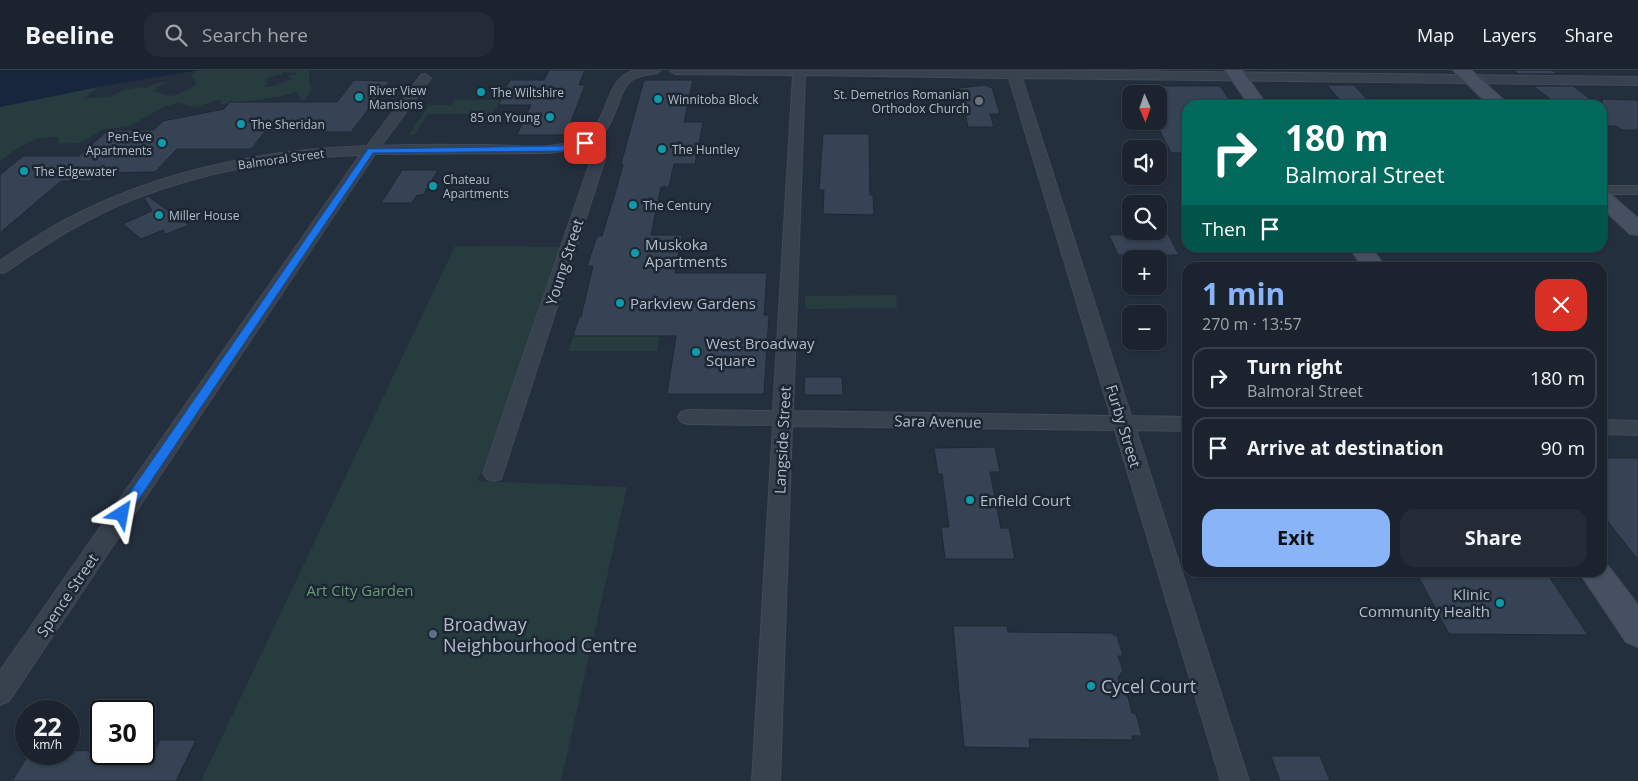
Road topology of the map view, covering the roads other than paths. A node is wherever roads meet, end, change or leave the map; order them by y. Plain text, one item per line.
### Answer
1 (654, 70) edge
2 (675, 70) edge
3 (799, 70) edge
4 (1014, 71) edge
5 (1235, 73) edge
6 (1466, 74) edge
7 (425, 78) dead end
8 (1638, 81) edge
9 (1254, 100) edge
10 (1495, 100) edge
11 (585, 143) junction
12 (370, 151) junction
13 (1607, 190) edge
14 (1638, 190) edge
15 (1607, 201) edge
16 (1638, 229) edge
17 (0, 267) edge
18 (688, 417) dead end
19 (783, 418) junction
20 (1123, 424) junction
21 (1182, 424) edge
22 (1607, 428) edge
23 (1638, 428) edge
24 (494, 473) dead end
25 (1599, 577) edge
26 (1638, 632) edge
27 (0, 693) edge
28 (766, 781) edge
29 (1235, 781) edge

1 - 11 street
2 - 3 street
3 - 4 street
3 - 19 street, Langside Street
4 - 5 street
4 - 20 street, Furby Street
5 - 6 street
5 - 9 main road
6 - 8 street
6 - 10 main road
7 - 12 street, Spence Street
11 - 12 street, Balmoral Street
11 - 24 street, Young Street
12 - 17 street, Balmoral Street
12 - 27 street, Spence Street
13 - 14 street
15 - 16 main road
18 - 19 street, Sara Avenue
19 - 20 street, Sara Avenue
19 - 28 street, Langside Street
20 - 21 street, Sara Avenue
20 - 29 street, Furby Street
22 - 23 street
25 - 26 main road

